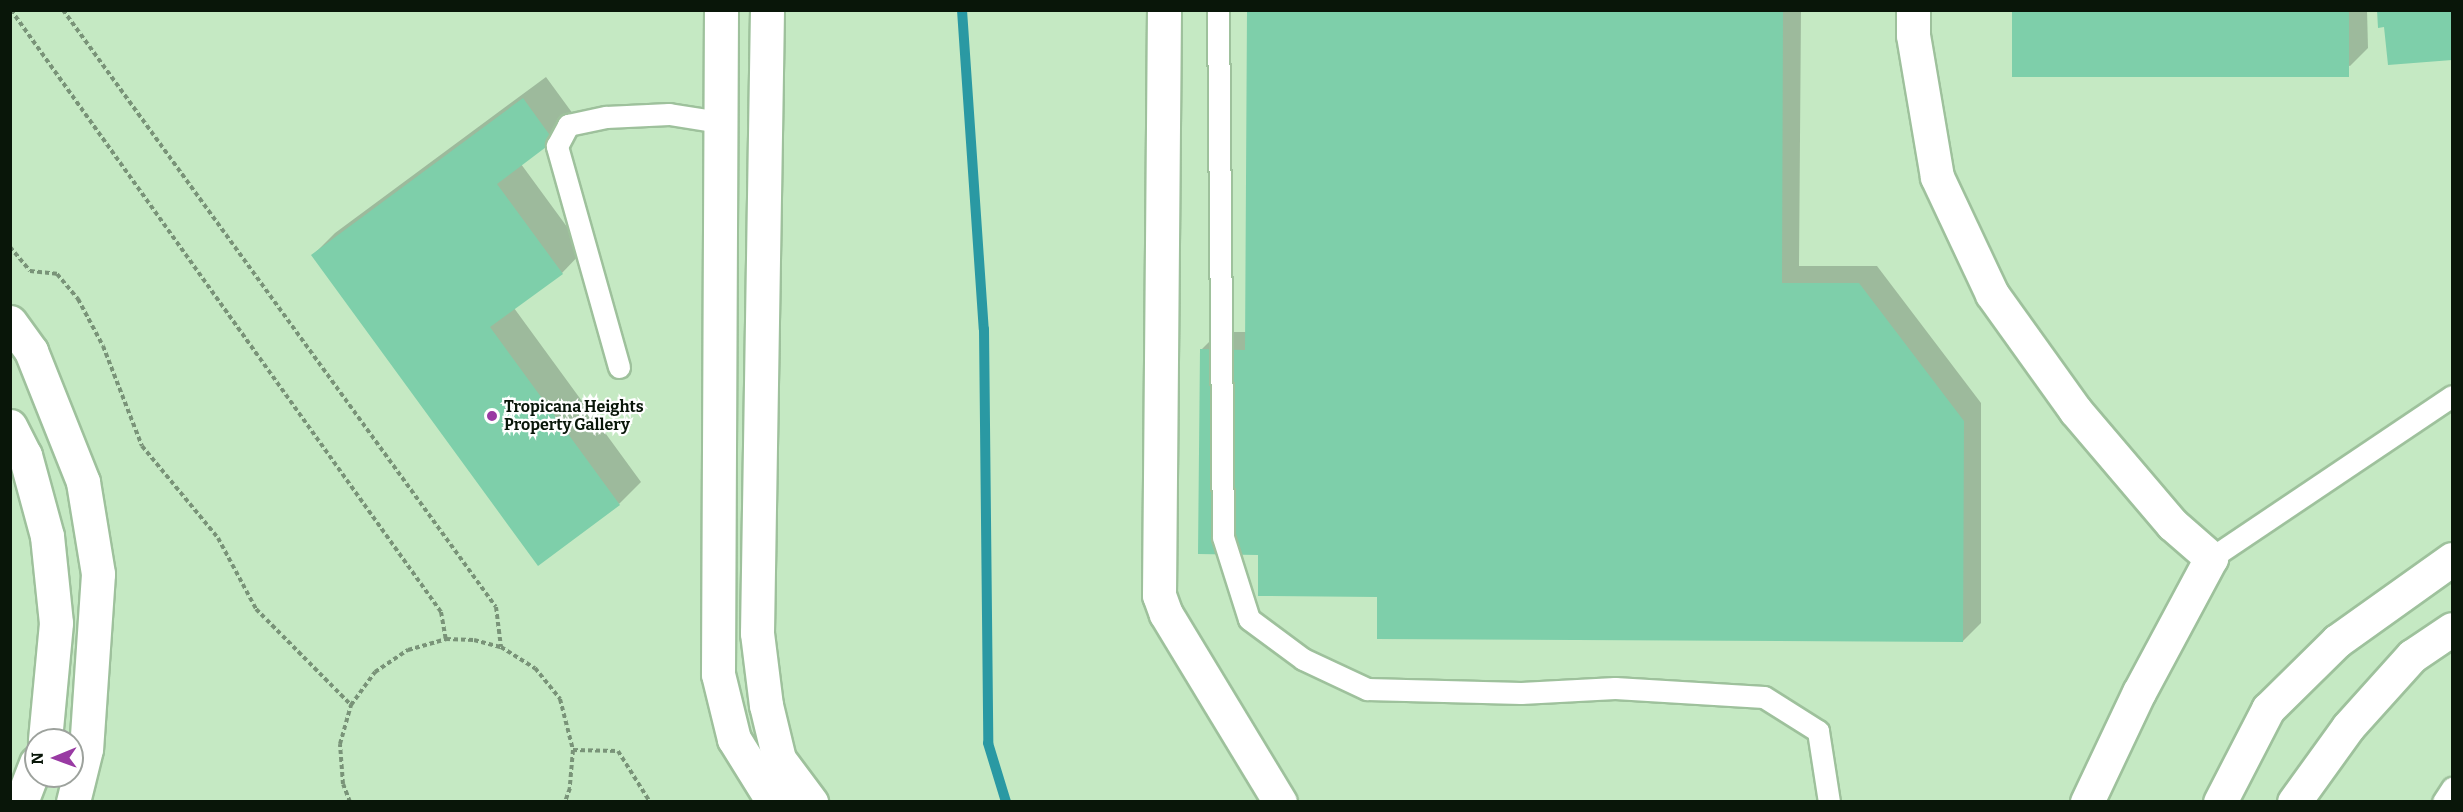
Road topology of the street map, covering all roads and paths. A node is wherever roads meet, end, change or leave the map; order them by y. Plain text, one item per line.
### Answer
1 (11, 10) edge
2 (63, 10) edge
3 (721, 10) edge
4 (767, 10) edge
5 (1164, 10) edge
6 (1218, 10) edge
7 (1913, 10) edge
8 (720, 122) junction
9 (10, 247) edge
10 (10, 322) edge
11 (619, 367) dead end
12 (2452, 396) edge
13 (10, 426) edge
14 (2211, 558) junction
15 (2452, 559) edge
16 (2452, 629) edge
17 (446, 639) junction
18 (501, 647) junction
19 (351, 705) junction
20 (46, 728) edge
21 (573, 750) junction
22 (2452, 788) edge
23 (73, 801) edge
24 (350, 801) edge
25 (565, 801) edge
26 (650, 801) edge
27 (773, 801) edge
28 (811, 801) edge
29 (1280, 801) edge
30 (1829, 801) edge
31 (2087, 801) edge
32 (2220, 801) edge
33 (2294, 801) edge
34 (2443, 801) edge

1 - 17 path
2 - 18 path
3 - 8 street
4 - 28 street
5 - 29 street
6 - 30 lane
7 - 14 street
8 - 11 lane
8 - 27 street
9 - 19 path
10 - 23 street
12 - 14 lane
13 - 20 street
14 - 31 street
15 - 32 street
16 - 33 street
17 - 18 path
17 - 19 path
18 - 21 path
19 - 24 path
21 - 25 path
21 - 26 path
22 - 34 lane

